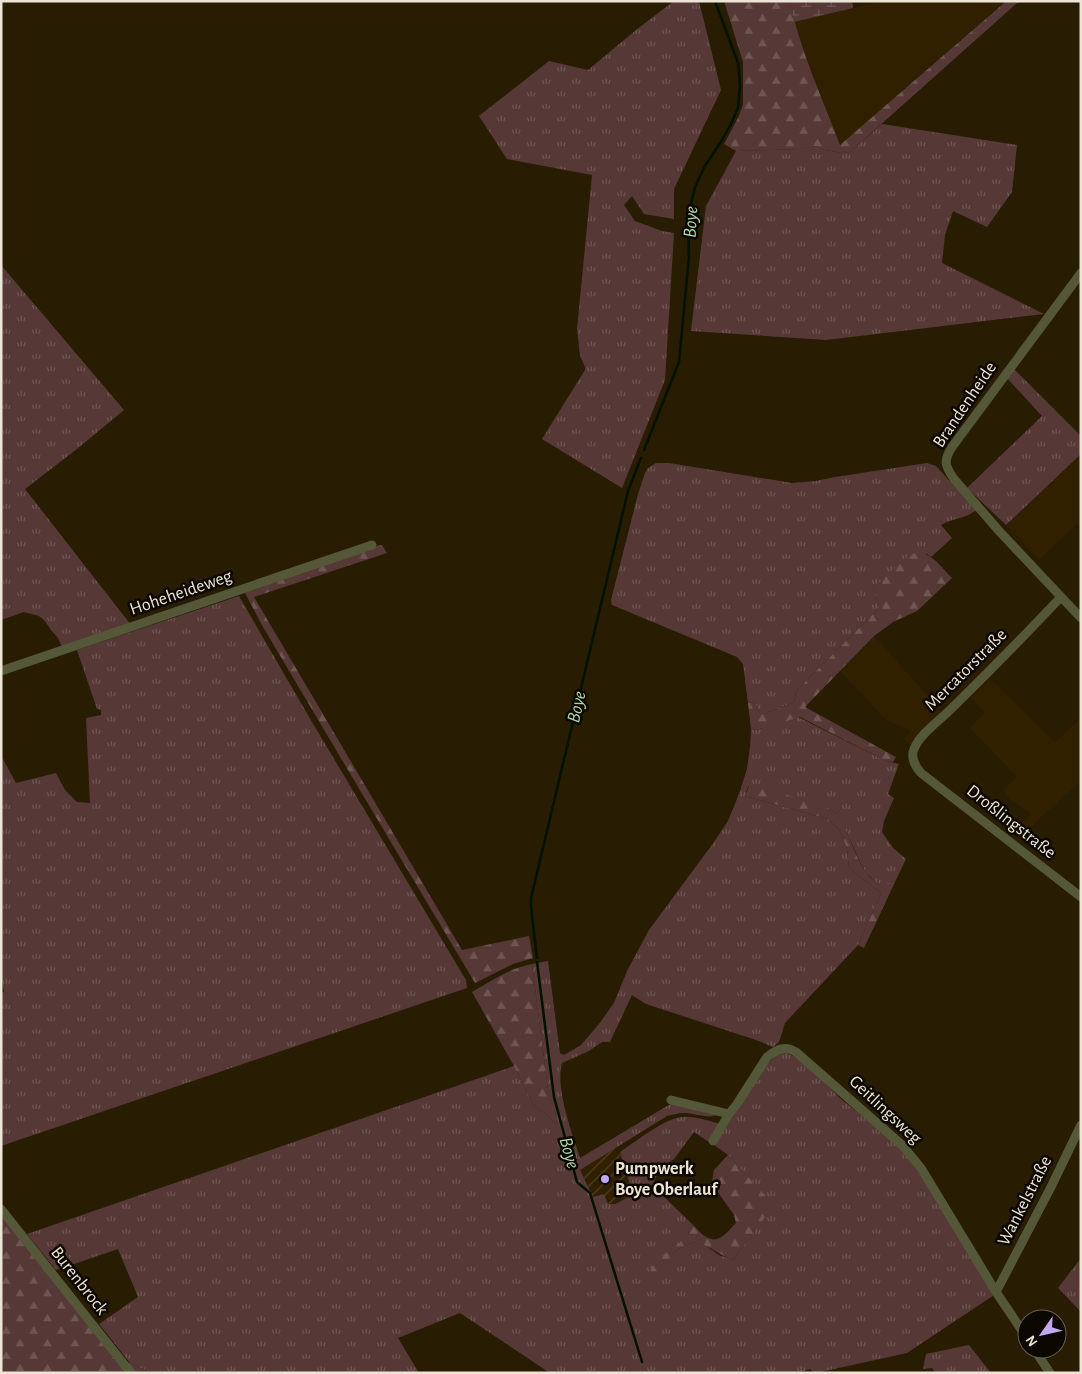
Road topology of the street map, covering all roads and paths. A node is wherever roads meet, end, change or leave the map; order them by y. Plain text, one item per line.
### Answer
1 (1081, 273) edge
2 (372, 545) dead end
3 (1062, 597) junction
4 (1081, 618) edge
5 (1, 671) edge
6 (921, 773) joint
7 (1081, 897) edge
8 (671, 1100) dead end
9 (729, 1114) junction
10 (1081, 1125) edge
11 (713, 1141) dead end
12 (1, 1209) edge
13 (996, 1292) junction
14 (1017, 1323) edge
15 (1041, 1359) edge
16 (131, 1373) edge
17 (1050, 1373) edge

1 - 3 street, Brandenheide
2 - 5 street, Hoheheideweg
3 - 4 street, Brandenheide
3 - 6 street, Mercatorstraße
6 - 7 street, Droßlingstraße
8 - 9 street
9 - 11 street, Geitlingsweg
9 - 13 street, Geitlingsweg
10 - 13 street, Wankelstraße
12 - 16 street, Burenbrock
13 - 14 street, Geitlingsweg
15 - 17 street

